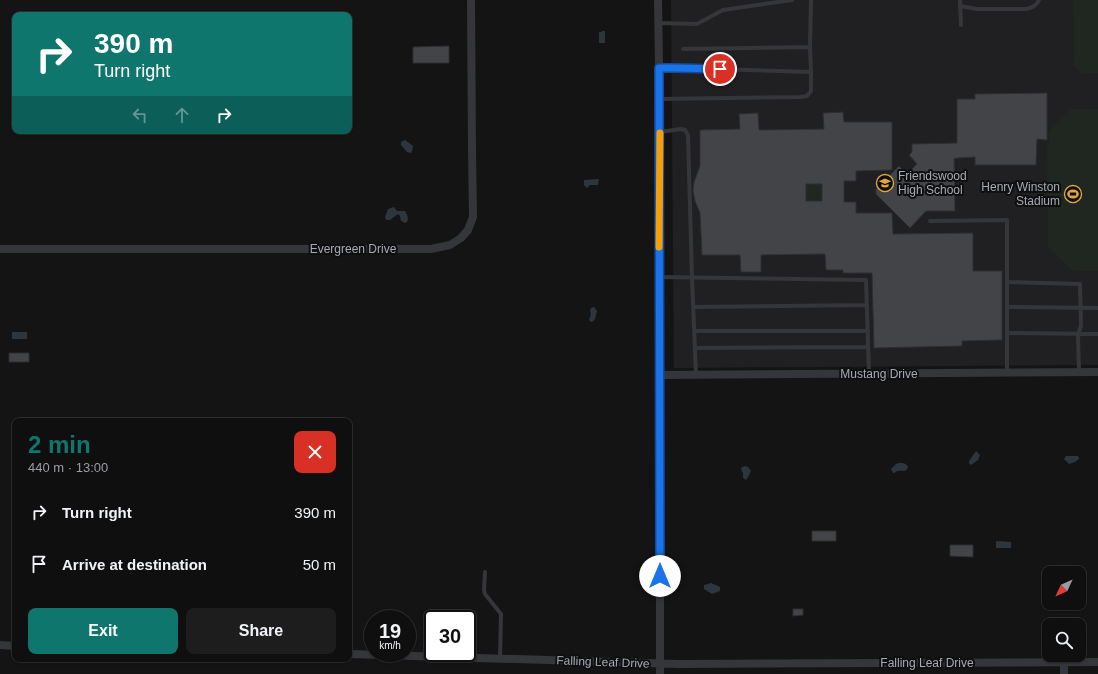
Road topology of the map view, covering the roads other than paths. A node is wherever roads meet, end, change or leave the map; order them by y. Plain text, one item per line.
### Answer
1 (471, 0) edge
2 (658, 0) edge
3 (792, 0) edge
4 (811, 0) edge
5 (960, 0) edge
6 (1039, 0) edge
7 (960, 6) junction
8 (659, 23) junction
9 (961, 25) dead end
10 (810, 47) junction
11 (683, 49) dead end
12 (659, 68) junction
13 (810, 72) junction
14 (659, 99) junction
15 (660, 132) junction
16 (930, 221) dead end
17 (0, 249) edge
18 (659, 277) junction
19 (692, 278) junction
20 (1007, 282) junction
21 (867, 305) junction
22 (693, 307) junction
23 (1007, 307) junction
24 (1080, 308) junction
25 (1098, 308) edge
26 (694, 331) junction
27 (868, 331) junction
28 (1007, 333) junction
29 (1078, 334) junction
30 (1098, 334) edge
31 (868, 347) junction
32 (695, 348) junction
33 (1079, 372) junction
34 (1098, 372) edge
35 (1007, 373) junction
36 (869, 374) junction
37 (659, 375) junction
38 (696, 375) junction
39 (485, 572) dead end
40 (0, 645) edge
41 (12, 646) edge
42 (352, 654) edge
43 (500, 659) junction
44 (1064, 662) joint
45 (1086, 662) edge
46 (1098, 662) edge
47 (660, 664) junction
48 (660, 674) edge
49 (1064, 674) edge

1 - 17 street, Evergreen Drive
2 - 8 street
3 - 8 lane
4 - 10 lane
5 - 7 lane
6 - 7 lane
7 - 9 lane
8 - 12 street
10 - 11 lane
10 - 13 lane
12 - 13 lane
12 - 14 street
13 - 14 lane
14 - 15 street
15 - 18 street
15 - 19 lane
16 - 20 lane
18 - 19 lane
18 - 37 street
19 - 21 lane
19 - 22 lane
20 - 23 lane
20 - 24 lane
21 - 22 lane
21 - 27 lane
22 - 26 lane
23 - 24 lane
23 - 28 lane
24 - 25 lane
24 - 29 lane
26 - 27 lane
26 - 32 lane
27 - 31 lane
28 - 29 lane
28 - 35 lane
29 - 30 lane
29 - 33 lane
31 - 32 lane
31 - 36 lane
32 - 38 lane
33 - 34 street, Mustang Drive
33 - 35 street, Mustang Drive
35 - 36 street, Mustang Drive
36 - 38 street, Mustang Drive
37 - 38 street, Mustang Drive
37 - 47 street
39 - 43 lane
40 - 41 street
42 - 43 street, Falling Leaf Drive
43 - 47 street, Falling Leaf Drive
44 - 47 street, Falling Leaf Drive
44 - 49 street
45 - 46 street, Falling Leaf Drive
47 - 48 street

